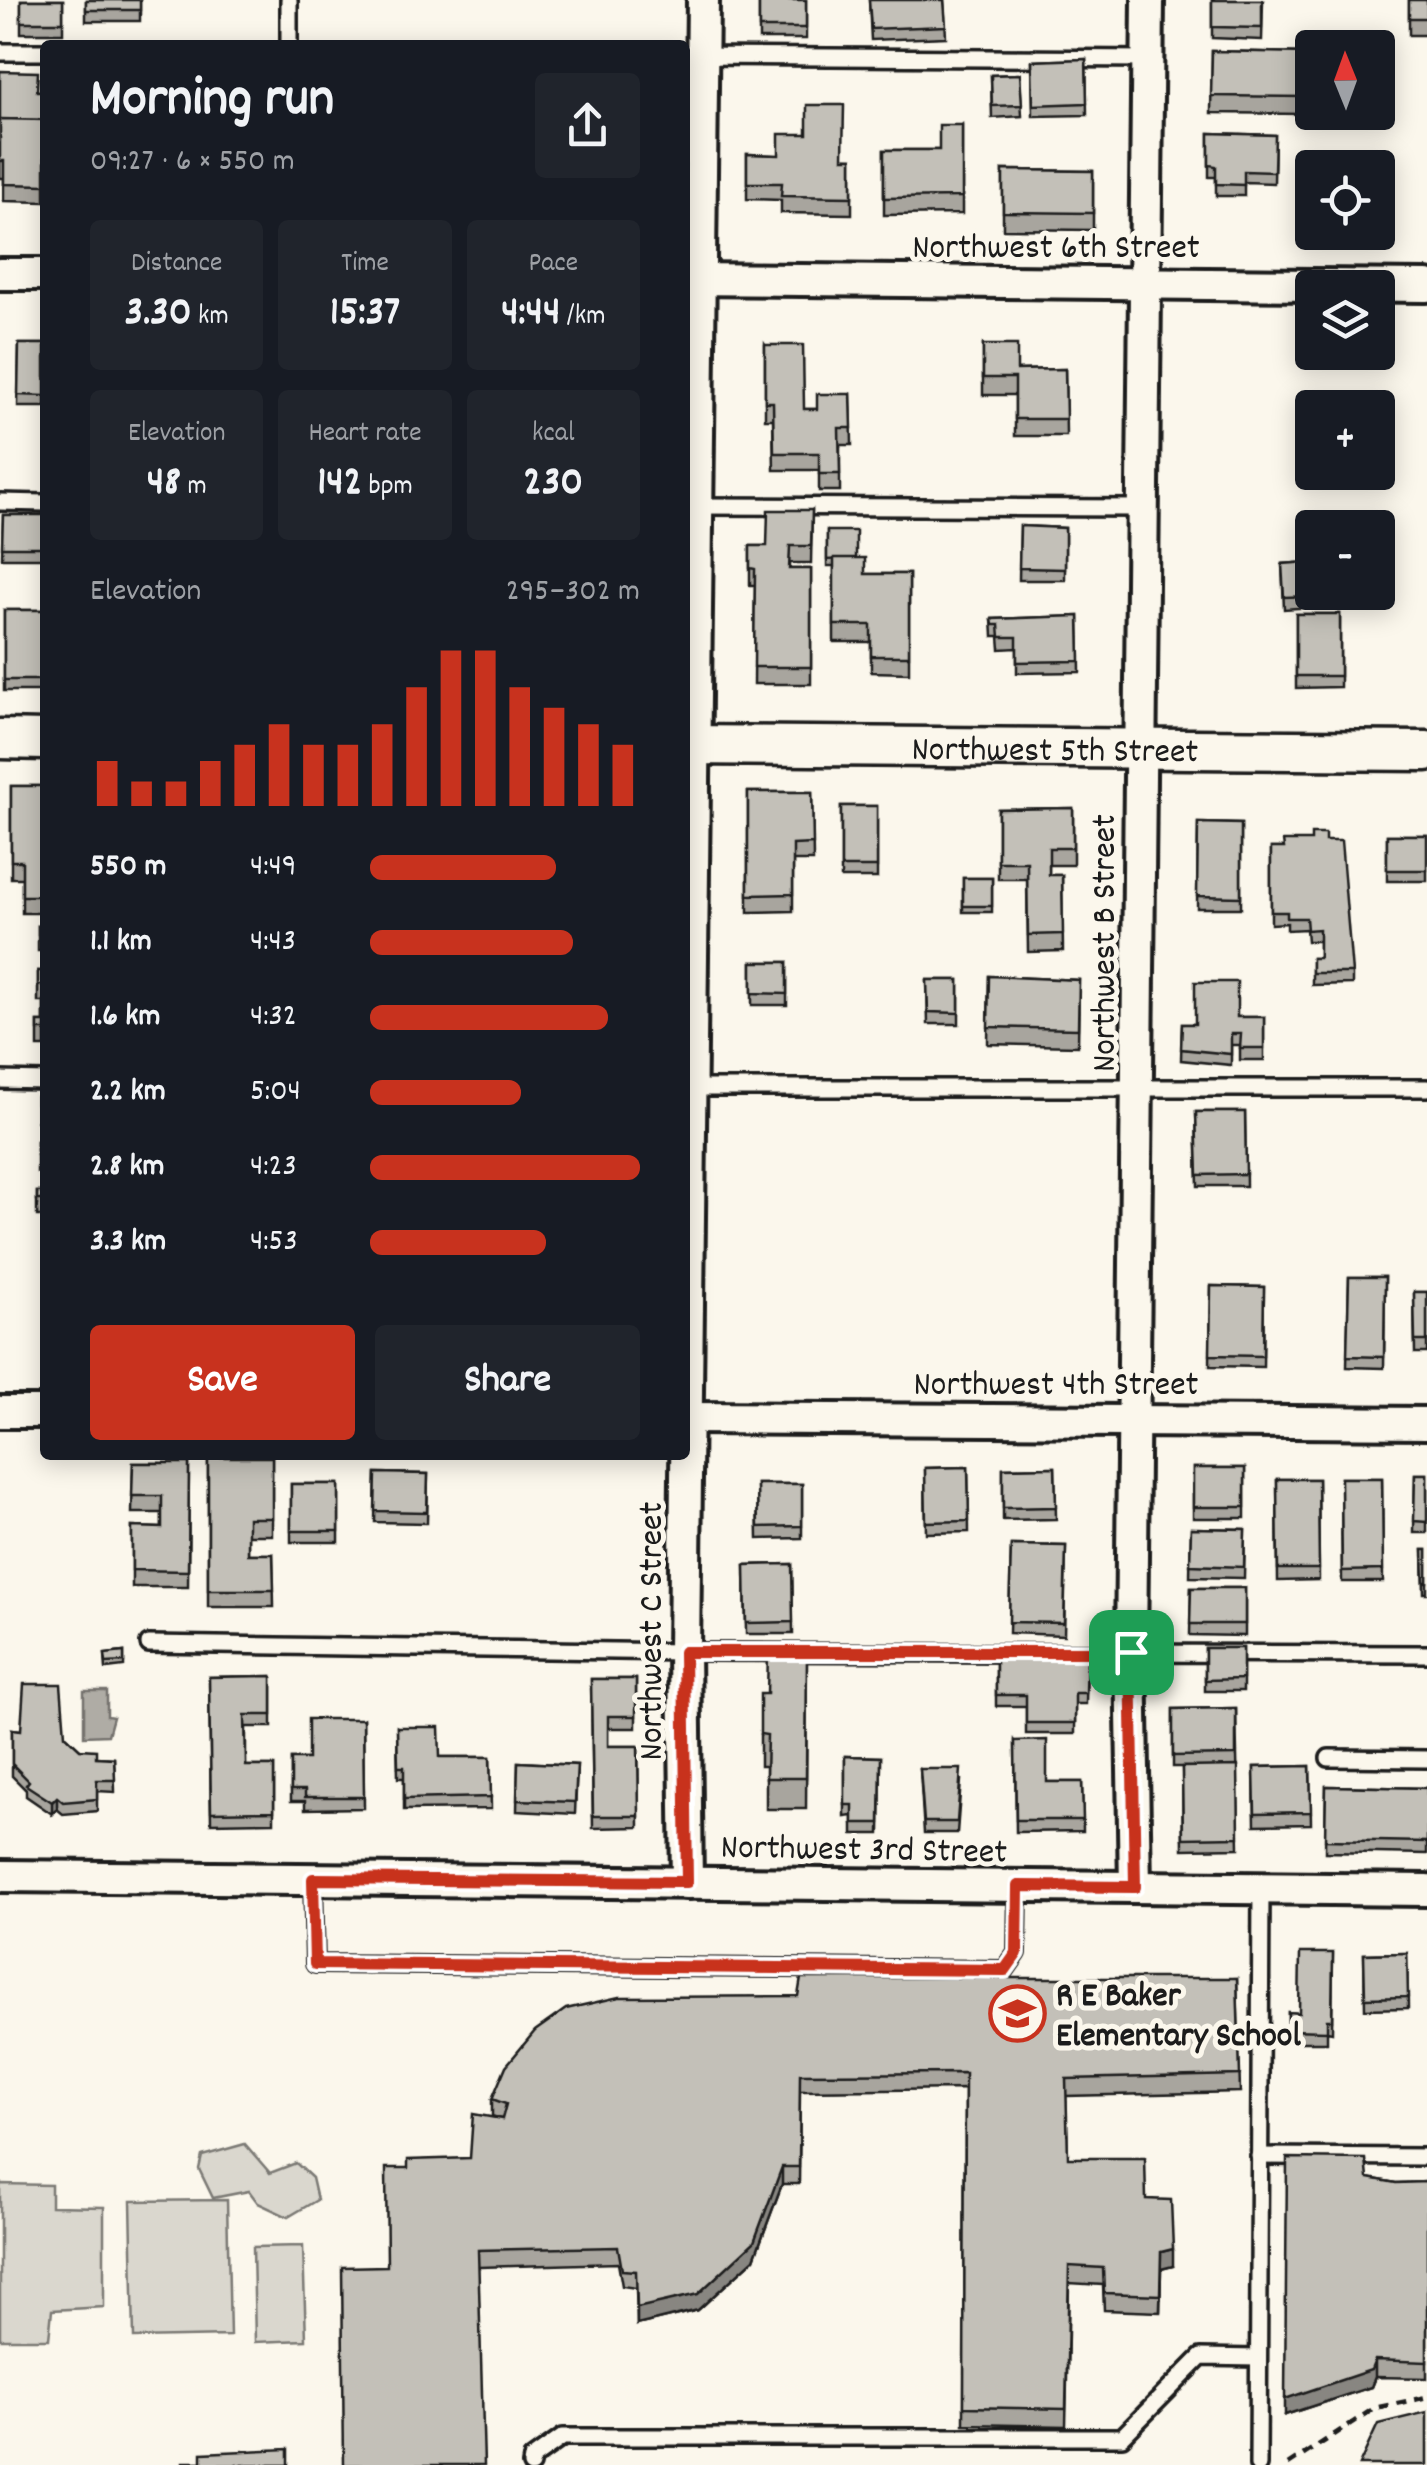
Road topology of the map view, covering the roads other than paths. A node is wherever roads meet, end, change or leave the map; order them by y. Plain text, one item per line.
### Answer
1 (289, 0) edge
2 (703, 0) edge
3 (1148, 0) edge
4 (289, 40) edge
5 (0, 52) edge
6 (40, 52) edge
7 (694, 56) edge
8 (1148, 59) junction
9 (0, 274) edge
10 (40, 274) edge
11 (694, 280) edge
12 (1145, 283) junction
13 (1427, 286) edge
14 (0, 502) edge
15 (40, 503) edge
16 (692, 506) edge
17 (1143, 508) junction
18 (690, 665) edge
19 (0, 739) edge
20 (40, 740) edge
21 (690, 745) edge
22 (1141, 749) junction
23 (1427, 751) edge
24 (0, 1080) edge
25 (40, 1081) edge
26 (690, 1088) edge
27 (1138, 1088) junction
28 (1427, 1088) edge
29 (0, 1412) edge
30 (40, 1412) edge
31 (690, 1418) edge
32 (1136, 1420) junction
33 (1427, 1423) edge
34 (686, 1460) edge
35 (149, 1644) dead end
36 (684, 1652) junction
37 (1131, 1652) junction
38 (1427, 1654) edge
39 (1329, 1758) dead end
40 (1427, 1759) edge
41 (0, 1876) edge
42 (313, 1879) junction
43 (687, 1882) junction
44 (1018, 1886) junction
45 (1135, 1887) junction
46 (1260, 1888) junction
47 (1427, 1890) edge
48 (1259, 2156) junction
49 (1427, 2157) edge
50 (1258, 2358) junction
51 (532, 2465) edge
52 (1258, 2465) edge

1 - 4 lane
2 - 7 street, Northwest C Street
3 - 8 street, Northwest B Street
5 - 6 lane
7 - 8 lane
7 - 11 street, Northwest C Street
8 - 12 street, Northwest B Street
9 - 10 street
11 - 12 street, Northwest 6th Street
11 - 16 street, Northwest C Street
12 - 13 street, Northwest 6th Street
12 - 17 street, Northwest B Street
14 - 15 lane
16 - 17 lane
16 - 18 street, Northwest C Street
17 - 22 street, Northwest B Street
19 - 20 street
21 - 22 street, Northwest 5th Street
22 - 23 street, Northwest 5th Street
22 - 27 street, Northwest B Street
24 - 25 lane
26 - 27 lane
27 - 28 lane
27 - 32 street, Northwest B Street
29 - 30 street
31 - 32 street, Northwest 4th Street
32 - 33 street, Northwest 4th Street
32 - 37 street, Northwest B Street
34 - 36 street, Northwest C Street
35 - 36 lane
36 - 37 lane
36 - 43 street, Northwest C Street
37 - 38 lane
37 - 45 street, Northwest B Street
39 - 40 lane
41 - 42 street, Northwest 3rd Street
42 - 43 street, Northwest 3rd Street
42 - 44 lane
43 - 44 street, Northwest 3rd Street
44 - 45 street, Northwest 3rd Street
45 - 46 street, Northwest 3rd Street
46 - 47 street, Northwest 3rd Street
46 - 48 lane
48 - 49 lane
48 - 50 lane
50 - 51 lane
50 - 52 lane

